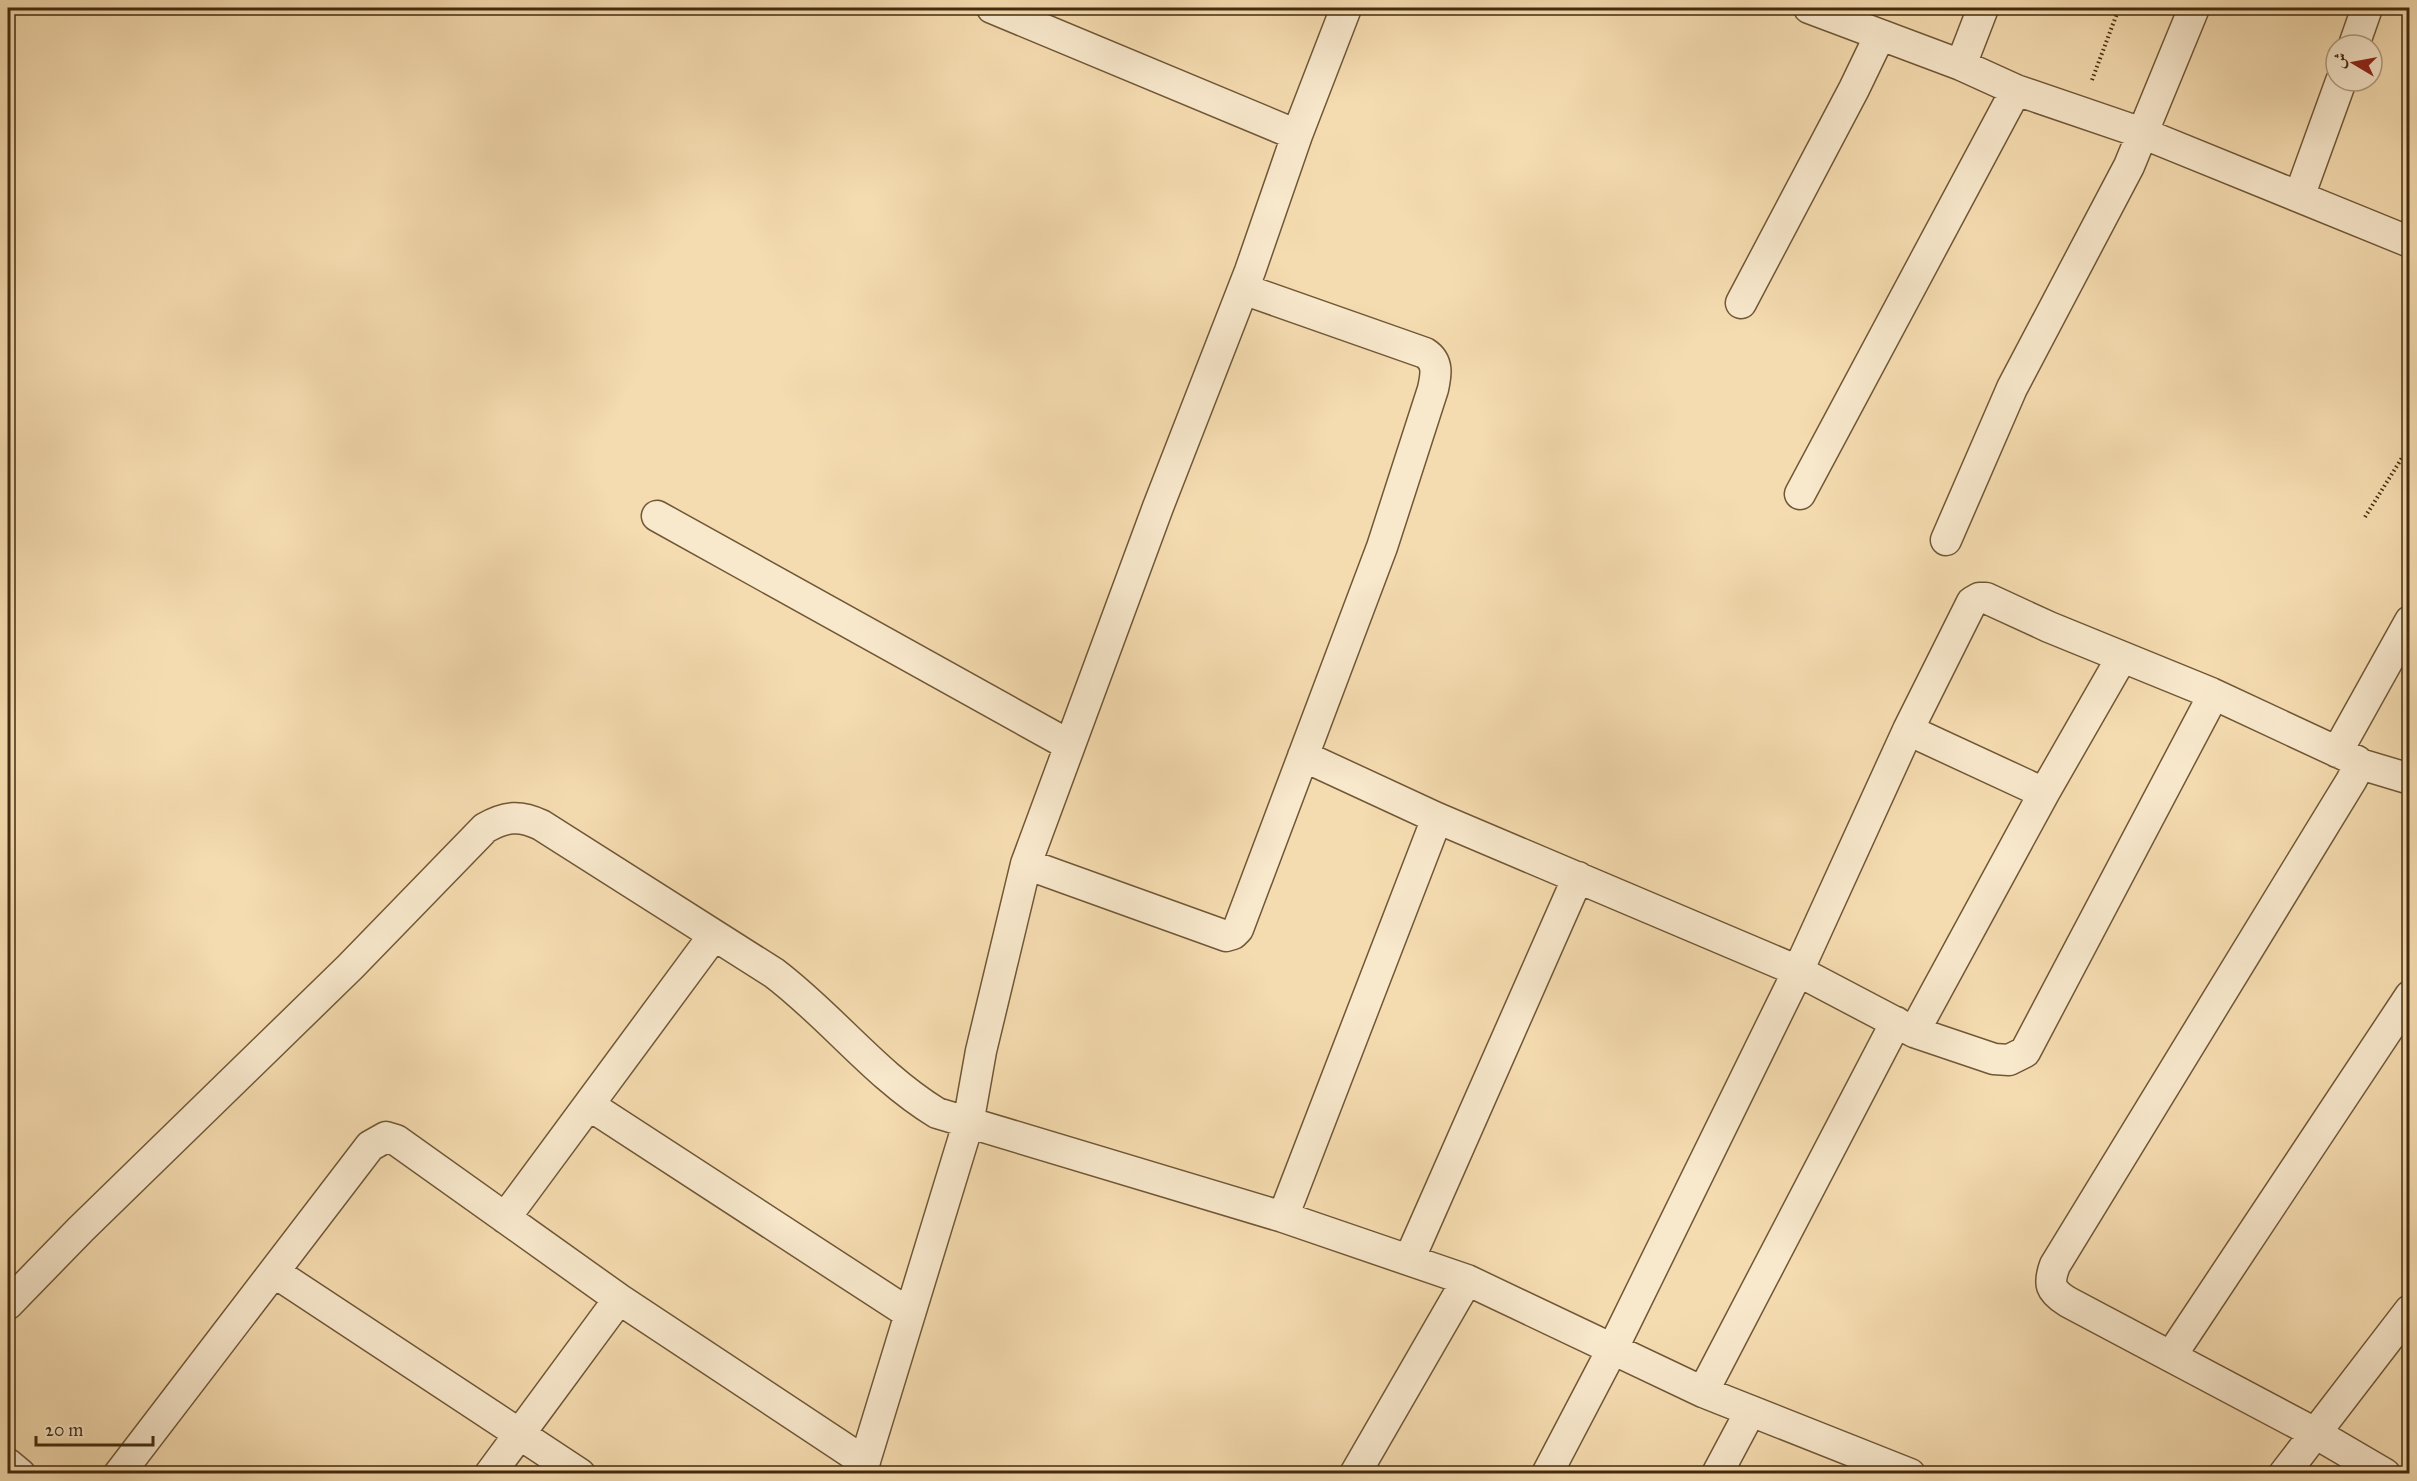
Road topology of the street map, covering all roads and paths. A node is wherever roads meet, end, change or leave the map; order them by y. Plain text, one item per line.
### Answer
1 (992, 8) edge
2 (1346, 8) edge
3 (1983, 8) edge
4 (2120, 8) edge
5 (2194, 8) edge
6 (2367, 8) edge
7 (1826, 10) edge
8 (2358, 33) edge
9 (1880, 35) junction
10 (1961, 65) junction
11 (2016, 90) junction
12 (2337, 93) edge
13 (2080, 112) junction
14 (2142, 133) junction
15 (1297, 135) junction
16 (2299, 197) junction
17 (2409, 241) edge
18 (1243, 289) junction
19 (1741, 303) dead end
20 (2409, 445) edge
21 (1800, 494) dead end
22 (657, 516) dead end
23 (2366, 517) dead end
24 (1946, 540) dead end
25 (2409, 621) edge
26 (2122, 657) junction
27 (2211, 693) junction
28 (1908, 730) junction
29 (1069, 745) junction
30 (1303, 756) junction
31 (2349, 758) junction
32 (2408, 776) edge
33 (2044, 793) junction
34 (1437, 818) junction
35 (1026, 864) junction
36 (1578, 877) junction
37 (714, 935) junction
38 (1798, 971) junction
39 (2409, 996) edge
40 (1905, 1027) junction
41 (589, 1105) junction
42 (968, 1124) junction
43 (1283, 1217) junction
44 (505, 1218) junction
45 (1410, 1260) junction
46 (274, 1272) junction
47 (1467, 1280) junction
48 (619, 1299) junction
49 (8, 1304) edge
50 (2409, 1310) edge
51 (910, 1314) junction
52 (1612, 1348) junction
53 (2171, 1356) junction
54 (1703, 1392) junction
55 (1750, 1412) junction
56 (2315, 1433) junction
57 (519, 1435) junction
58 (8, 1464) edge
59 (863, 1468) edge
60 (20, 1473) edge
61 (119, 1473) edge
62 (490, 1473) edge
63 (580, 1473) edge
64 (1355, 1473) edge
65 (1547, 1473) edge
66 (1717, 1473) edge
67 (1908, 1473) edge
68 (2284, 1473) edge
69 (2385, 1473) edge

1 - 15 street
2 - 15 street
3 - 10 street
4 - 13 path
5 - 14 street
6 - 8 street
7 - 9 street
9 - 10 street
9 - 19 street
10 - 11 street
11 - 13 street
11 - 21 street
12 - 16 street
13 - 14 street
14 - 16 street
14 - 24 street
15 - 18 street
16 - 17 street
18 - 29 street
18 - 30 street
20 - 23 path
22 - 29 street
25 - 31 street
26 - 27 street
26 - 28 street
26 - 33 street
27 - 31 street
27 - 40 street
28 - 33 street
28 - 38 street
29 - 35 street
30 - 34 street
30 - 35 street
31 - 32 street
31 - 53 street
33 - 40 street
34 - 36 street
34 - 43 street
35 - 42 street
36 - 38 street
36 - 45 street
37 - 41 street
37 - 42 street
37 - 49 street
38 - 40 street
38 - 52 street
39 - 53 street
40 - 54 street
41 - 44 street
41 - 51 street
42 - 43 street
42 - 51 street
43 - 45 street
44 - 46 street
44 - 48 street
45 - 47 street
46 - 57 street
46 - 61 street
47 - 52 street
47 - 64 street
48 - 57 street
48 - 59 street
50 - 56 street
51 - 59 street
52 - 54 street
52 - 65 street
53 - 56 street
54 - 55 street
55 - 66 street
55 - 67 street
56 - 68 street
56 - 69 street
57 - 62 street
57 - 63 street
58 - 60 street

